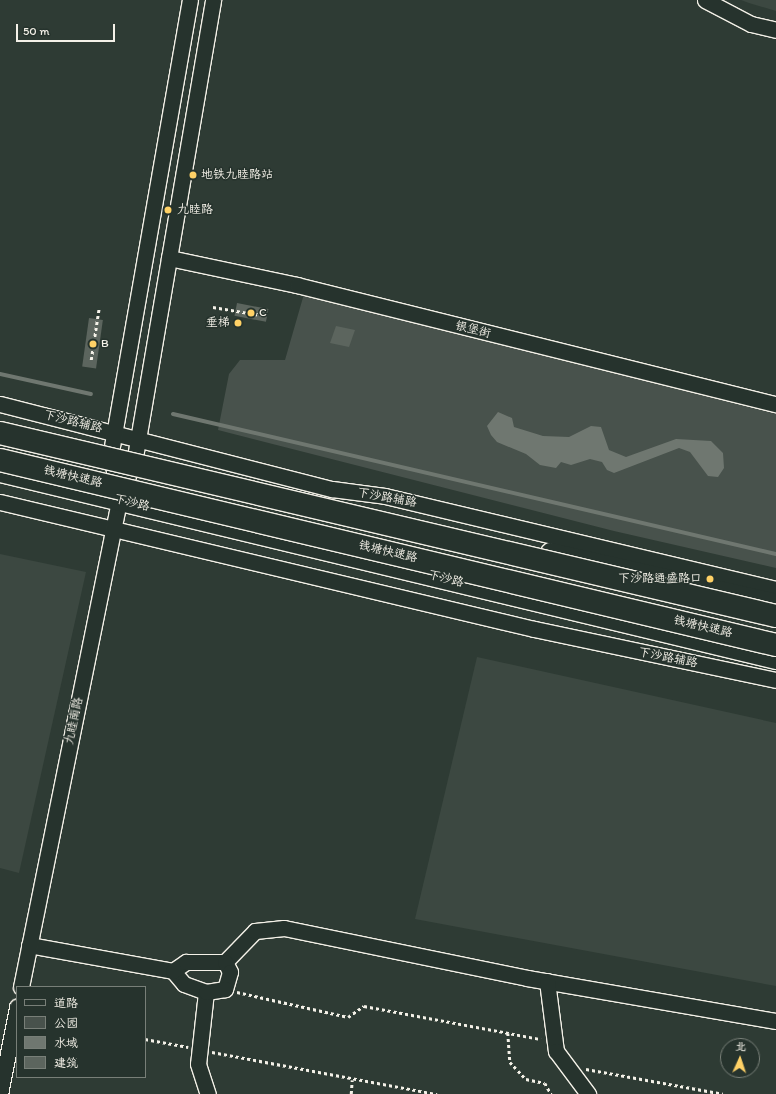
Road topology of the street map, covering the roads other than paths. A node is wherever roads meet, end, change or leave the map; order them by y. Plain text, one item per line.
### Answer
1 (190, 0) edge
2 (213, 0) edge
3 (705, 0) edge
4 (776, 30) edge
5 (169, 258) junction
6 (0, 404) edge
7 (776, 404) edge
8 (0, 427) edge
9 (115, 432) junction
10 (0, 433) edge
11 (138, 438) junction
12 (58, 445) junction
13 (111, 452) junction
14 (136, 457) junction
15 (0, 460) edge
16 (0, 472) edge
17 (119, 500) junction
18 (0, 502) edge
19 (178, 502) junction
20 (113, 530) junction
21 (776, 589) edge
22 (776, 603) edge
23 (776, 616) edge
24 (776, 645) edge
25 (776, 660) edge
26 (776, 680) edge
27 (29, 945) junction
28 (225, 962) junction
29 (173, 971) junction
30 (547, 981) junction
31 (21, 986) edge
32 (206, 992) junction
33 (16, 1012) edge
34 (776, 1021) edge
35 (0, 1094) edge
36 (208, 1094) edge
37 (588, 1094) edge

1 - 9 street
2 - 5 street
3 - 4 street
5 - 7 street, 银堡街
5 - 11 street
6 - 9 street, 下沙路辅路
8 - 12 highway, bridge
8 - 13 main road
9 - 11 street, 下沙路辅路
9 - 13 street
10 - 12 highway, bridge
11 - 14 street
11 - 21 street, 下沙路辅路
12 - 23 highway, bridge
13 - 14 main road
13 - 17 street
14 - 17 street, 九睦南路
14 - 22 main road
15 - 19 highway, 钱塘快速路, bridge
16 - 17 main road, 下沙路
16 - 19 highway, bridge
17 - 20 street, 九睦南路
17 - 25 main road, 下沙路
18 - 20 street, 下沙路辅路
19 - 24 highway, 钱塘快速路, bridge
20 - 26 street, 下沙路辅路
20 - 27 street, 九睦南路
27 - 29 street
27 - 31 street, 九睦南路
28 - 29 street
28 - 30 street
28 - 32 street
29 - 32 street
30 - 34 street
30 - 37 street
32 - 36 street
33 - 35 street

